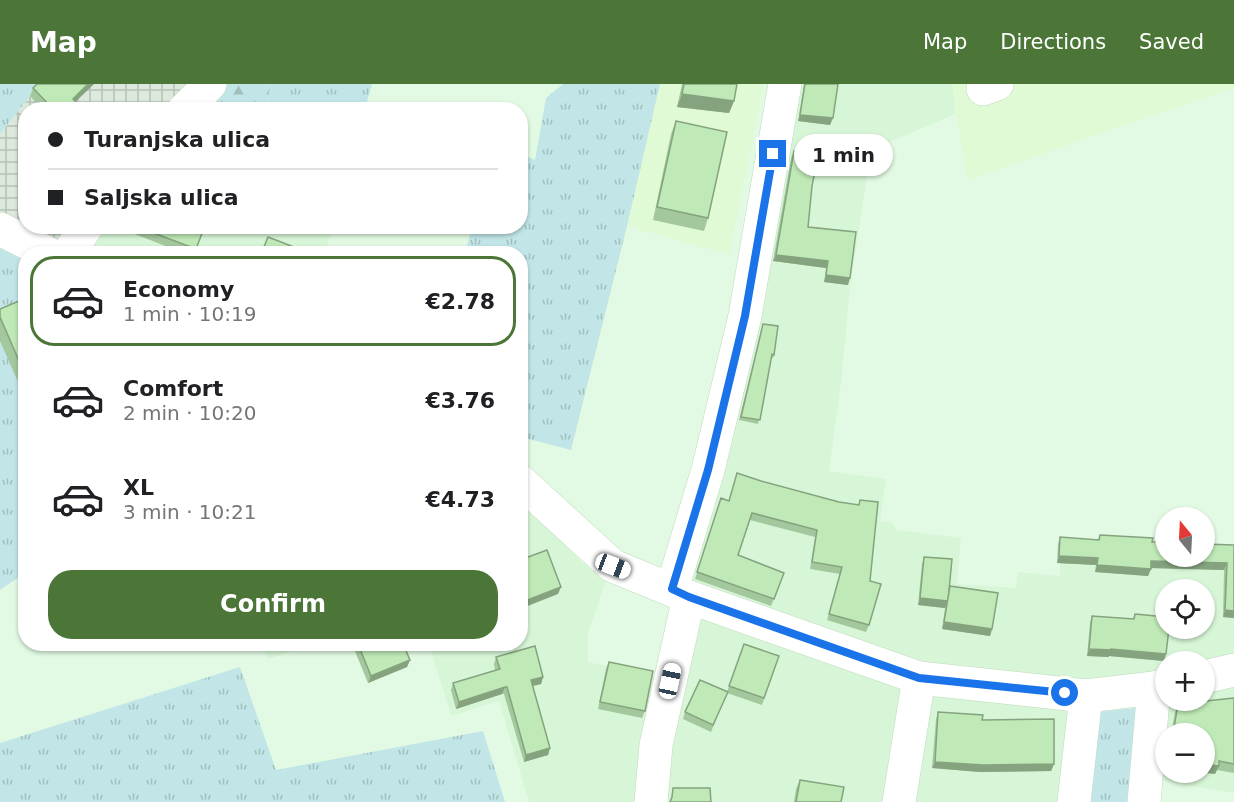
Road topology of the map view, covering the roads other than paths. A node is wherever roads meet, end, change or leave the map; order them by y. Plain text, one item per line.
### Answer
1 (210, 84) edge
2 (785, 84) edge
3 (192, 102) edge
4 (0, 228) edge
5 (34, 246) edge
6 (528, 488) edge
7 (681, 593) junction
8 (1234, 670) edge
9 (1215, 674) edge
10 (919, 678) junction
11 (1155, 688) edge
12 (1086, 696) junction
13 (1157, 711) edge
14 (651, 802) edge
15 (899, 802) edge
16 (1074, 802) edge
17 (1144, 802) edge

1 - 3 street
2 - 7 street
4 - 5 street
6 - 7 street
7 - 10 street
7 - 14 street
8 - 9 street
10 - 12 street
10 - 15 street
11 - 12 street
12 - 16 street
13 - 17 street

